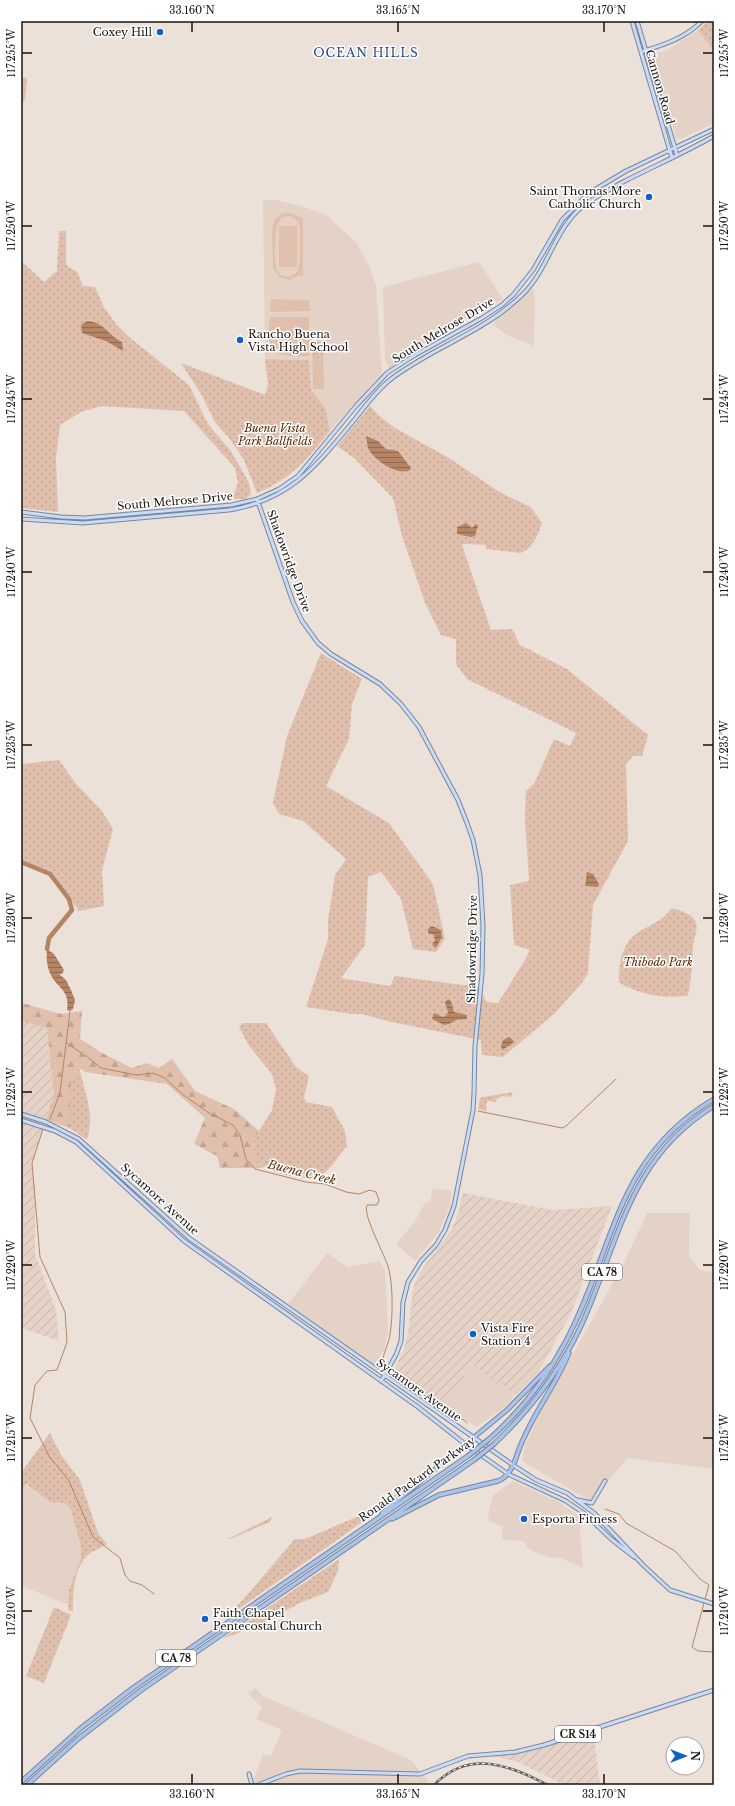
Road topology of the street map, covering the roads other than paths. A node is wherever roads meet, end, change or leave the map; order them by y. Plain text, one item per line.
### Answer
1 (632, 21) edge
2 (637, 21) edge
3 (702, 21) edge
4 (646, 51) junction
5 (640, 53) junction
6 (660, 100) junction
7 (655, 102) junction
8 (714, 129) edge
9 (714, 136) edge
10 (675, 147) junction
11 (670, 150) junction
12 (677, 155) junction
13 (672, 158) junction
14 (257, 499) junction
15 (258, 504) junction
16 (21, 512) edge
17 (26, 513) junction
18 (21, 515) edge
19 (21, 519) edge
20 (714, 1099) edge
21 (714, 1106) edge
22 (21, 1114) edge
23 (21, 1120) edge
24 (578, 1332) junction
25 (554, 1362) junction
26 (384, 1376) junction
27 (381, 1381) junction
28 (472, 1438) junction
29 (465, 1444) junction
30 (513, 1466) junction
31 (508, 1474) junction
32 (605, 1481) dead end
33 (578, 1500) junction
34 (389, 1520) junction
35 (372, 1521) junction
36 (637, 1559) junction
37 (714, 1604) edge
38 (714, 1690) edge
39 (249, 1774) dead end
40 (21, 1782) edge
41 (27, 1785) edge
42 (252, 1785) edge
43 (258, 1785) edge

1 - 5 main road, Cannon Road
2 - 4 main road, Cannon Road
3 - 4 main road
4 - 5 main road
4 - 6 main road, Cannon Road
5 - 7 main road, Cannon Road
6 - 7 main road
6 - 10 main road, Cannon Road
7 - 11 main road, Cannon Road
8 - 10 main road, South Melrose Drive
9 - 12 main road, South Melrose Drive
10 - 11 main road, South Melrose Drive
10 - 12 main road, Cannon Road
11 - 13 main road, Cannon Road
11 - 14 main road, South Melrose Drive
12 - 13 main road, South Melrose Drive
13 - 15 main road, South Melrose Drive
14 - 15 main road, Shadowridge Drive
14 - 17 main road, South Melrose Drive
15 - 19 main road, South Melrose Drive
15 - 26 main road, Shadowridge Drive
16 - 17 main road, South Melrose Drive
17 - 18 main road
20 - 25 highway, Ronald Packard Parkway / CA 78
21 - 24 highway, Ronald Packard Parkway / CA 78
22 - 26 main road, Sycamore Avenue
23 - 27 main road, Sycamore Avenue
24 - 30 highway
24 - 34 highway, Ronald Packard Parkway / CA 78, bridge
25 - 28 highway
25 - 35 highway, Ronald Packard Parkway / CA 78, bridge
26 - 27 main road, Shadowridge Drive
26 - 28 main road, Sycamore Avenue
27 - 29 main road, Sycamore Avenue
28 - 29 highway
28 - 30 main road, Sycamore Avenue
29 - 31 main road, Sycamore Avenue
29 - 35 highway
30 - 31 highway
30 - 33 main road, Sycamore Avenue
31 - 34 highway
31 - 36 main road, Sycamore Avenue
32 - 33 main road
33 - 36 main road, Sycamore Avenue
34 - 41 highway, Ronald Packard Parkway / CA 78
35 - 40 highway, Ronald Packard Parkway / CA 78
36 - 37 main road
38 - 43 main road, CR S14
39 - 42 main road

